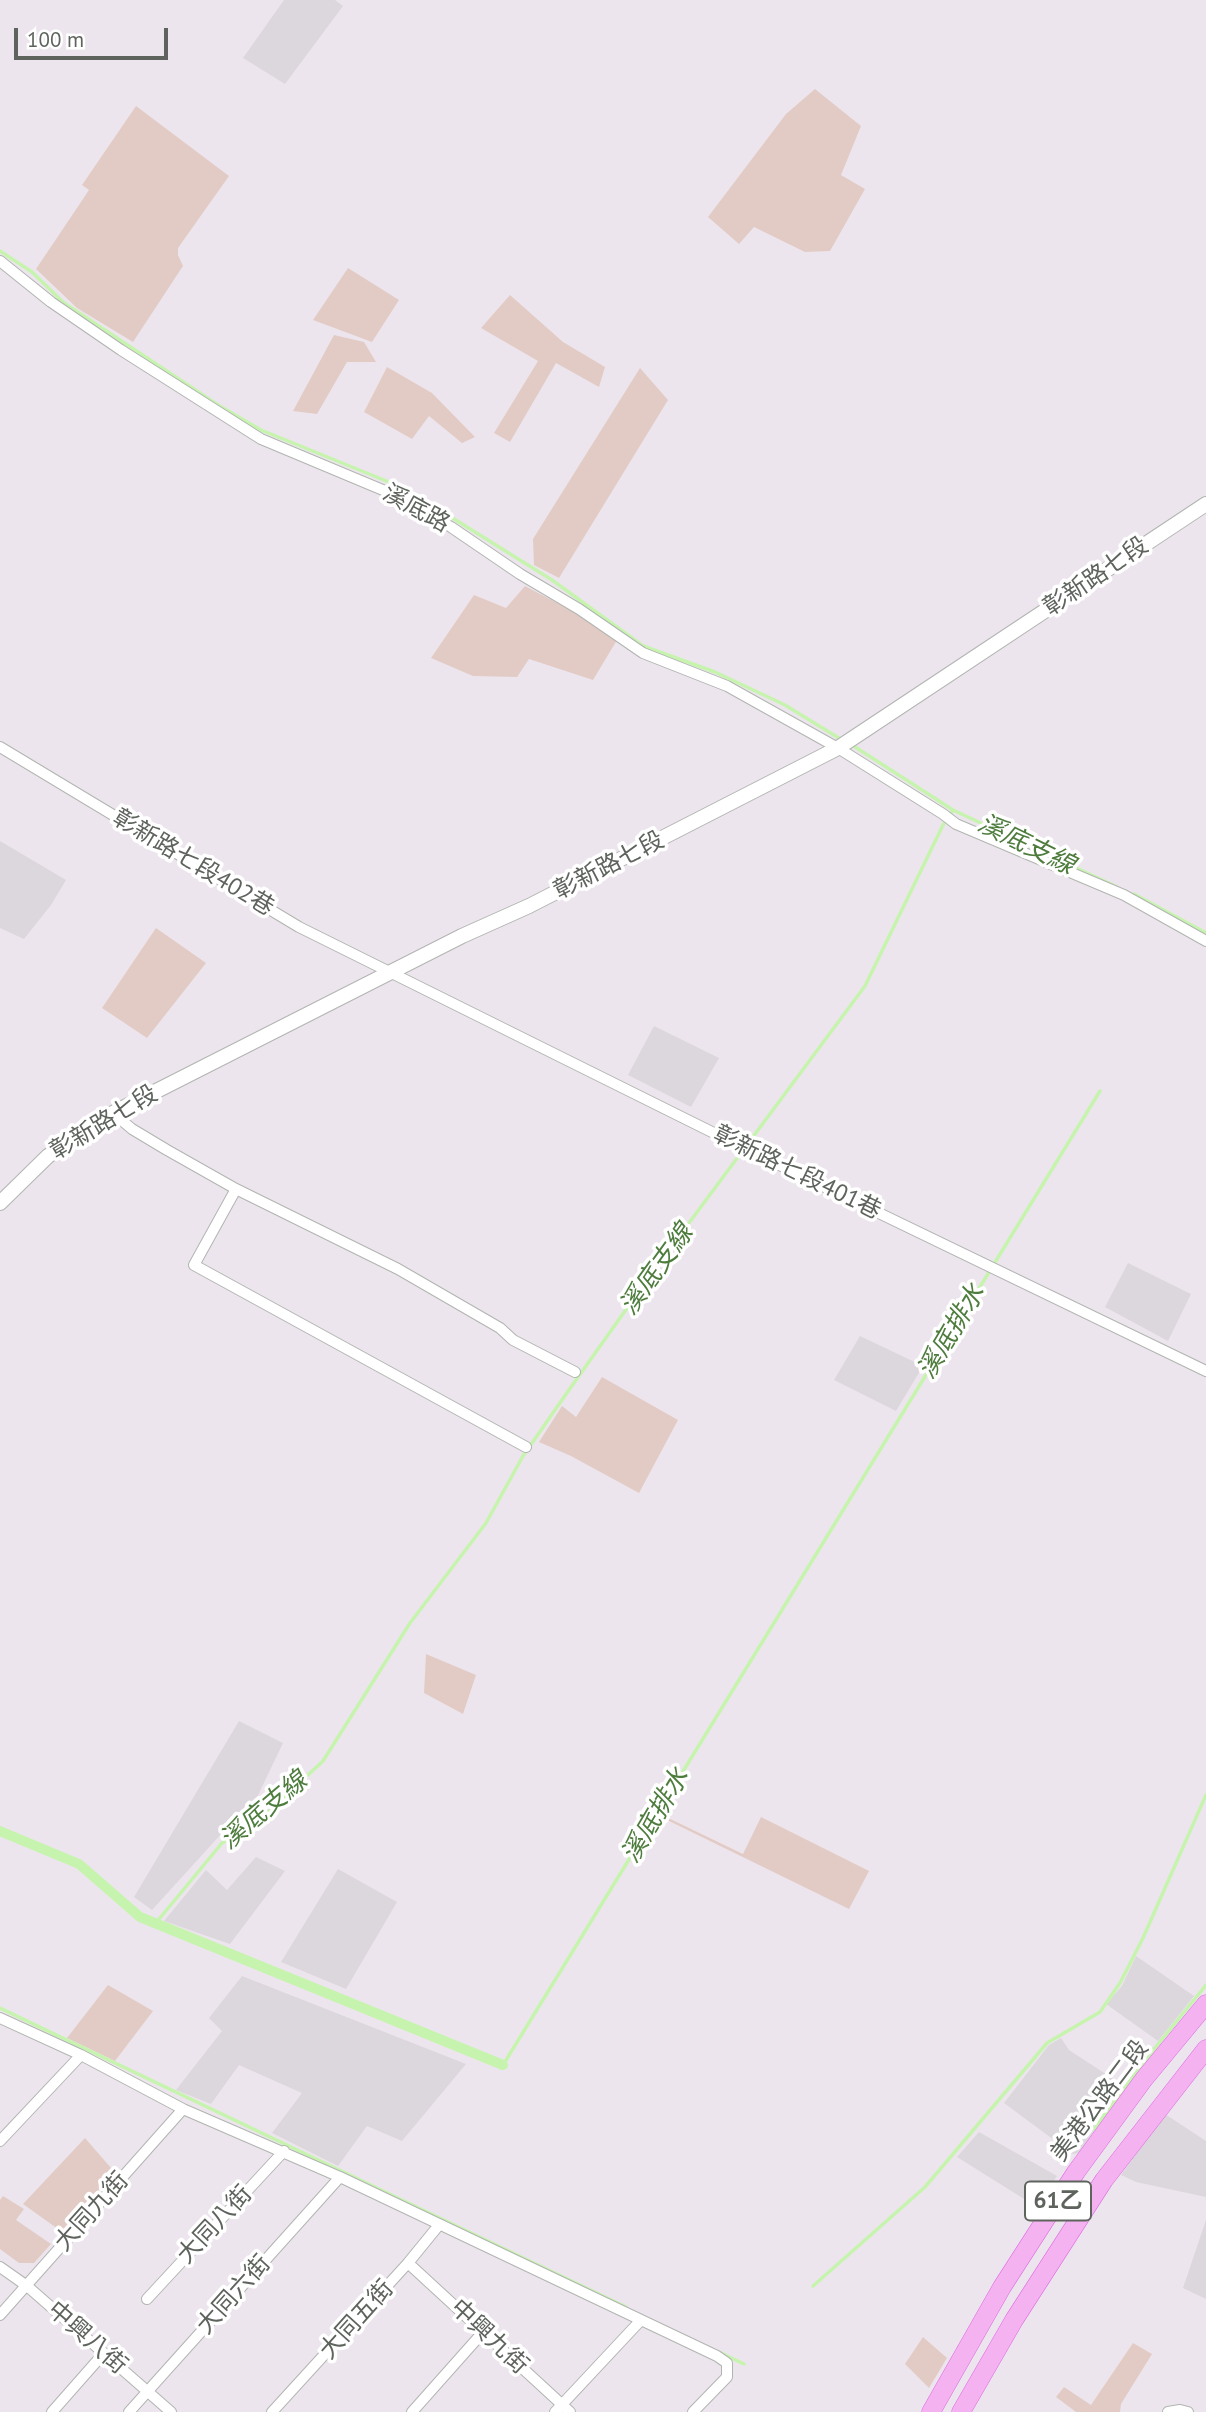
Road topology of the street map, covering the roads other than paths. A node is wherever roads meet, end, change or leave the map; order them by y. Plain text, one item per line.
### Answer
1 (0, 261) edge
2 (1206, 504) edge
3 (0, 747) edge
4 (838, 748) junction
5 (1206, 941) edge
6 (389, 973) junction
7 (113, 1113) junction
8 (236, 1189) junction
9 (0, 1203) edge
10 (1206, 1371) edge
11 (575, 1373) dead end
12 (526, 1447) dead end
13 (1206, 2004) edge
14 (0, 2018) edge
15 (1206, 2049) edge
16 (81, 2055) junction
17 (183, 2109) junction
18 (0, 2141) edge
19 (284, 2151) junction
20 (340, 2177) junction
21 (439, 2225) junction
22 (408, 2263) junction
23 (0, 2267) edge
24 (27, 2286) junction
25 (147, 2299) dead end
26 (0, 2315) edge
27 (641, 2320) junction
28 (484, 2332) junction
29 (104, 2353) junction
30 (148, 2392) junction
31 (562, 2410) edge
32 (51, 2412) edge
33 (129, 2412) edge
34 (171, 2412) edge
35 (272, 2412) edge
36 (412, 2412) edge
37 (693, 2412) edge
38 (931, 2412) edge
39 (961, 2412) edge
40 (1168, 2412) edge
41 (1188, 2412) edge

1 - 4 street, 溪底路
2 - 4 street, 彰新路七段
3 - 6 street, 彰新路七段402巷
4 - 5 street, 溪底路
4 - 6 street, 彰新路七段
6 - 7 street, 彰新路七段
6 - 10 street, 彰新路七段401巷
7 - 8 street
7 - 9 street, 彰新路七段
8 - 11 street
8 - 12 street
13 - 38 main road, 美港公路二段 / 61乙
14 - 16 street
15 - 39 main road, 美港公路二段 / 61乙
16 - 17 street
16 - 18 street
17 - 19 street
17 - 24 street, 大同九街
19 - 20 street
19 - 25 street, 大同八街
20 - 21 street
20 - 30 street, 大同六街
21 - 22 street, 大同五街
21 - 27 street
22 - 28 street, 中興九街
22 - 35 street, 大同五街
23 - 24 street, 中興八街
24 - 26 street, 大同九街
24 - 29 street, 中興八街
27 - 31 street
27 - 37 street
28 - 31 street, 中興九街
28 - 36 street
29 - 30 street, 中興八街
29 - 32 street
30 - 33 street, 大同六街
30 - 34 street, 中興八街
40 - 41 street

